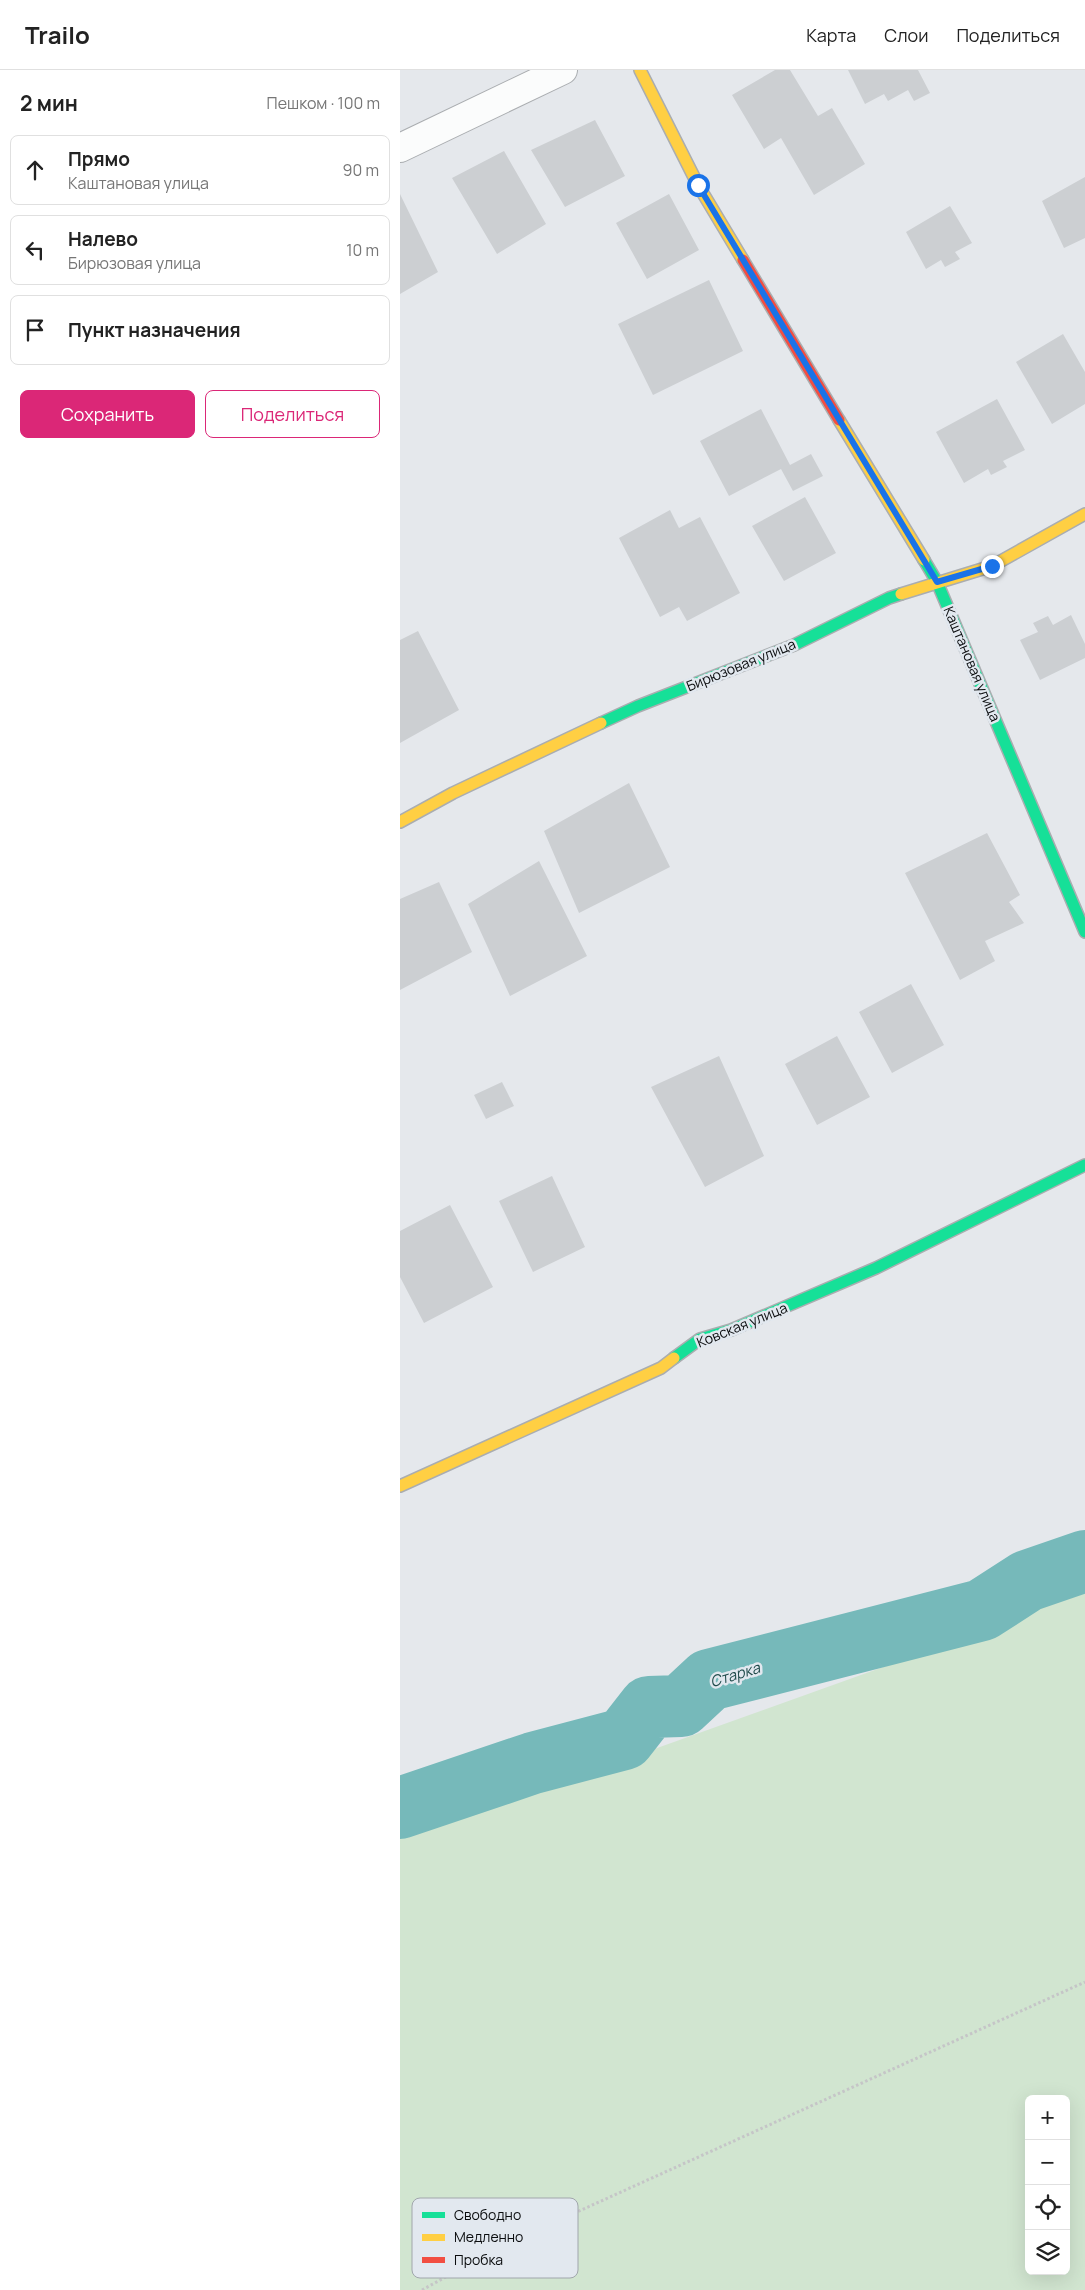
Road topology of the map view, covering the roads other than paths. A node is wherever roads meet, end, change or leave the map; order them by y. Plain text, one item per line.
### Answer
1 (563, 70) edge
2 (640, 70) edge
3 (400, 148) edge
4 (1085, 514) edge
5 (937, 582) junction
6 (400, 822) edge
7 (1085, 932) edge
8 (1085, 1165) edge
9 (400, 1486) edge

1 - 3 street
2 - 5 street, Каштановая улица
4 - 5 street, Бирюзовая улица
5 - 6 street, Бирюзовая улица
5 - 7 street, Каштановая улица
8 - 9 street, Ковская улица

